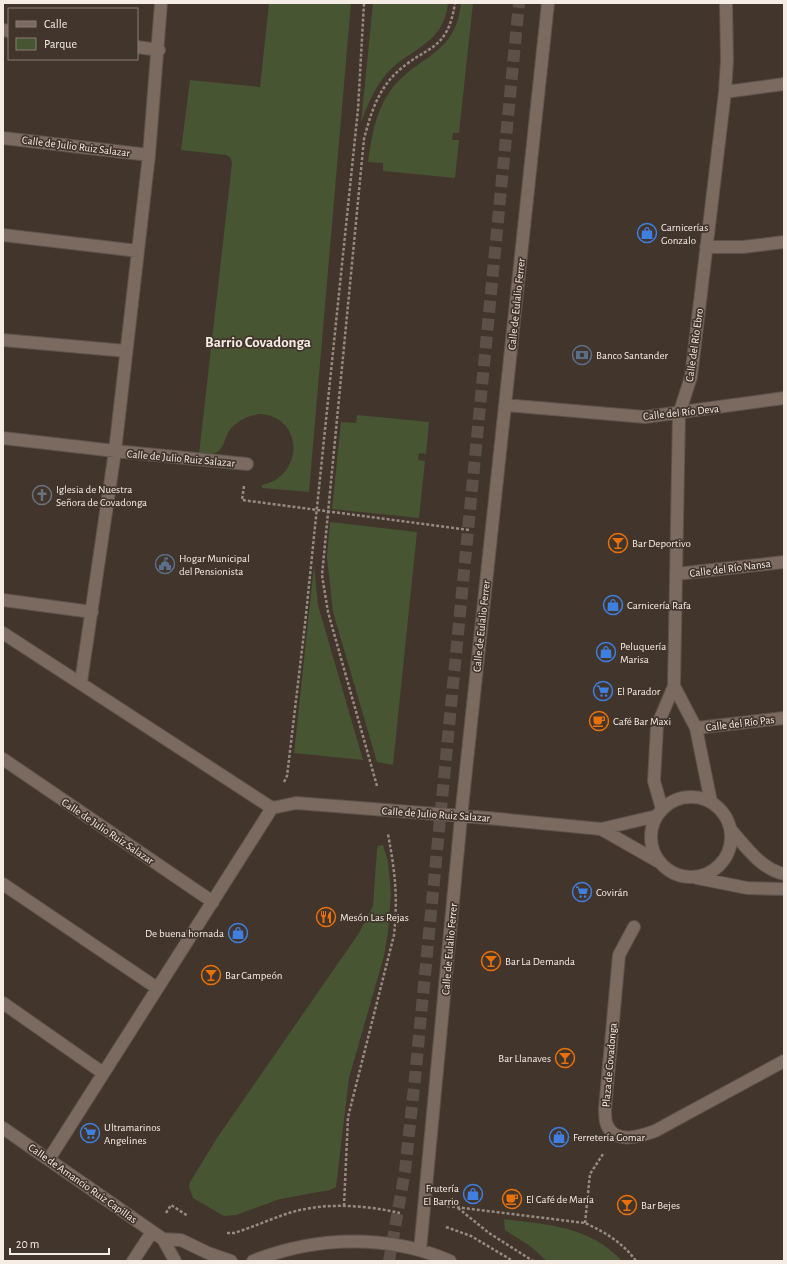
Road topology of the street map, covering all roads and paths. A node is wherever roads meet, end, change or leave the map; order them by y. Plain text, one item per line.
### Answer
1 (162, 3) edge
2 (364, 3) edge
3 (455, 3) edge
4 (548, 3) edge
5 (726, 3) edge
6 (138, 47) edge
7 (159, 50) junction
8 (784, 84) edge
9 (725, 92) junction
10 (3, 138) edge
11 (149, 155) junction
12 (3, 235) edge
13 (784, 242) edge
14 (706, 247) junction
15 (138, 251) junction
16 (3, 340) edge
17 (126, 350) junction
18 (784, 398) edge
19 (505, 405) junction
20 (679, 414) junction
21 (3, 438) edge
22 (115, 452) junction
23 (247, 464) joint
24 (317, 510) junction
25 (327, 511) junction
26 (491, 533) junction
27 (784, 562) edge
28 (676, 574) junction
29 (3, 600) edge
30 (92, 612) junction
31 (3, 633) edge
32 (81, 682) junction
33 (674, 686) junction
34 (784, 718) edge
35 (696, 728) junction
36 (3, 759) edge
37 (711, 802) junction
38 (272, 808) junction
39 (383, 810) junction
40 (660, 812) junction
41 (461, 817) junction
42 (601, 829) junction
43 (732, 830) junction
44 (660, 863) junction
45 (784, 874) edge
46 (696, 878) junction
47 (3, 884) edge
48 (784, 889) edge
49 (213, 902) junction
50 (634, 926) dead end
51 (157, 988) junction
52 (3, 1003) edge
53 (784, 1060) edge
54 (103, 1073) junction
55 (3, 1128) edge
56 (615, 1136) junction
57 (49, 1159) junction
58 (425, 1204) junction
59 (172, 1205) dead end
60 (458, 1207) junction
61 (190, 1217) dead end
62 (585, 1223) junction
63 (152, 1232) junction
64 (223, 1233) dead end
65 (163, 1239) junction
66 (420, 1250) junction
67 (133, 1261) edge
68 (175, 1261) edge
69 (231, 1261) edge
70 (253, 1261) edge
71 (450, 1261) edge
72 (533, 1261) edge
73 (636, 1261) edge

1 - 7 street, Calle de Julio Ruiz Salazar
2 - 24 path
3 - 25 path
4 - 19 street, Calle de Eulalio Ferrer
5 - 9 street, Calle del Río Ebro
6 - 7 street
7 - 11 street, Calle de Julio Ruiz Salazar
8 - 9 street
9 - 14 street, Calle del Río Ebro
10 - 11 street, Calle de Julio Ruiz Salazar
11 - 15 street, Calle de Julio Ruiz Salazar
12 - 15 street
13 - 14 street
14 - 20 street, Calle del Río Ebro
15 - 17 street, Calle de Julio Ruiz Salazar
16 - 17 street
17 - 22 street, Calle de Julio Ruiz Salazar
18 - 20 street, Calle del Río Deva
19 - 20 street, Calle del Río Deva
19 - 26 street, Calle de Eulalio Ferrer
20 - 28 street, Calle del Río Ebro
21 - 22 street, Calle de Julio Ruiz Salazar
22 - 23 street, Calle de Julio Ruiz Salazar
22 - 30 street, Calle de Julio Ruiz Salazar
23 - 24 path
24 - 25 path
24 - 38 path
25 - 26 path
25 - 39 path
26 - 41 street, Calle de Eulalio Ferrer
27 - 28 street, Calle del Río Nansa
28 - 33 street, Calle del Río Ebro
29 - 30 street
30 - 32 street, Calle de Julio Ruiz Salazar
31 - 32 street
32 - 38 street
33 - 35 street, Calle del Río Ebro
33 - 40 street, Calle del Río Ebro
34 - 35 street, Calle del Río Pas
35 - 37 street, Calle del Río Ebro
36 - 49 street, Calle de Julio Ruiz Salazar
37 - 40 street
37 - 43 street
38 - 39 street, Calle de Julio Ruiz Salazar
38 - 49 street
39 - 41 street, Calle de Julio Ruiz Salazar
39 - 64 path
40 - 42 street, Calle de Julio Ruiz Salazar
40 - 44 street
41 - 42 street, Calle de Julio Ruiz Salazar
41 - 58 street, Calle de Eulalio Ferrer
42 - 44 street, Calle de Julio Ruiz Salazar
43 - 45 street
43 - 46 street
44 - 46 street
46 - 48 street
47 - 51 street
49 - 51 street
50 - 56 street, Plaza de Covadonga
51 - 54 street
52 - 54 street
53 - 56 street
54 - 57 street
55 - 57 street, Calle de Amancio Ruiz Capillas
56 - 62 path
57 - 63 street, Calle de Amancio Ruiz Capillas
58 - 60 path
58 - 66 street, Calle de Eulalio Ferrer
59 - 61 path
60 - 62 path
60 - 72 path
62 - 73 path
63 - 65 street, Calle de Amancio Ruiz Capillas
63 - 67 street
65 - 68 street, Calle de Amancio Ruiz Capillas
65 - 69 street, Calle de Amancio Ruiz Capillas
66 - 70 street
66 - 71 street

